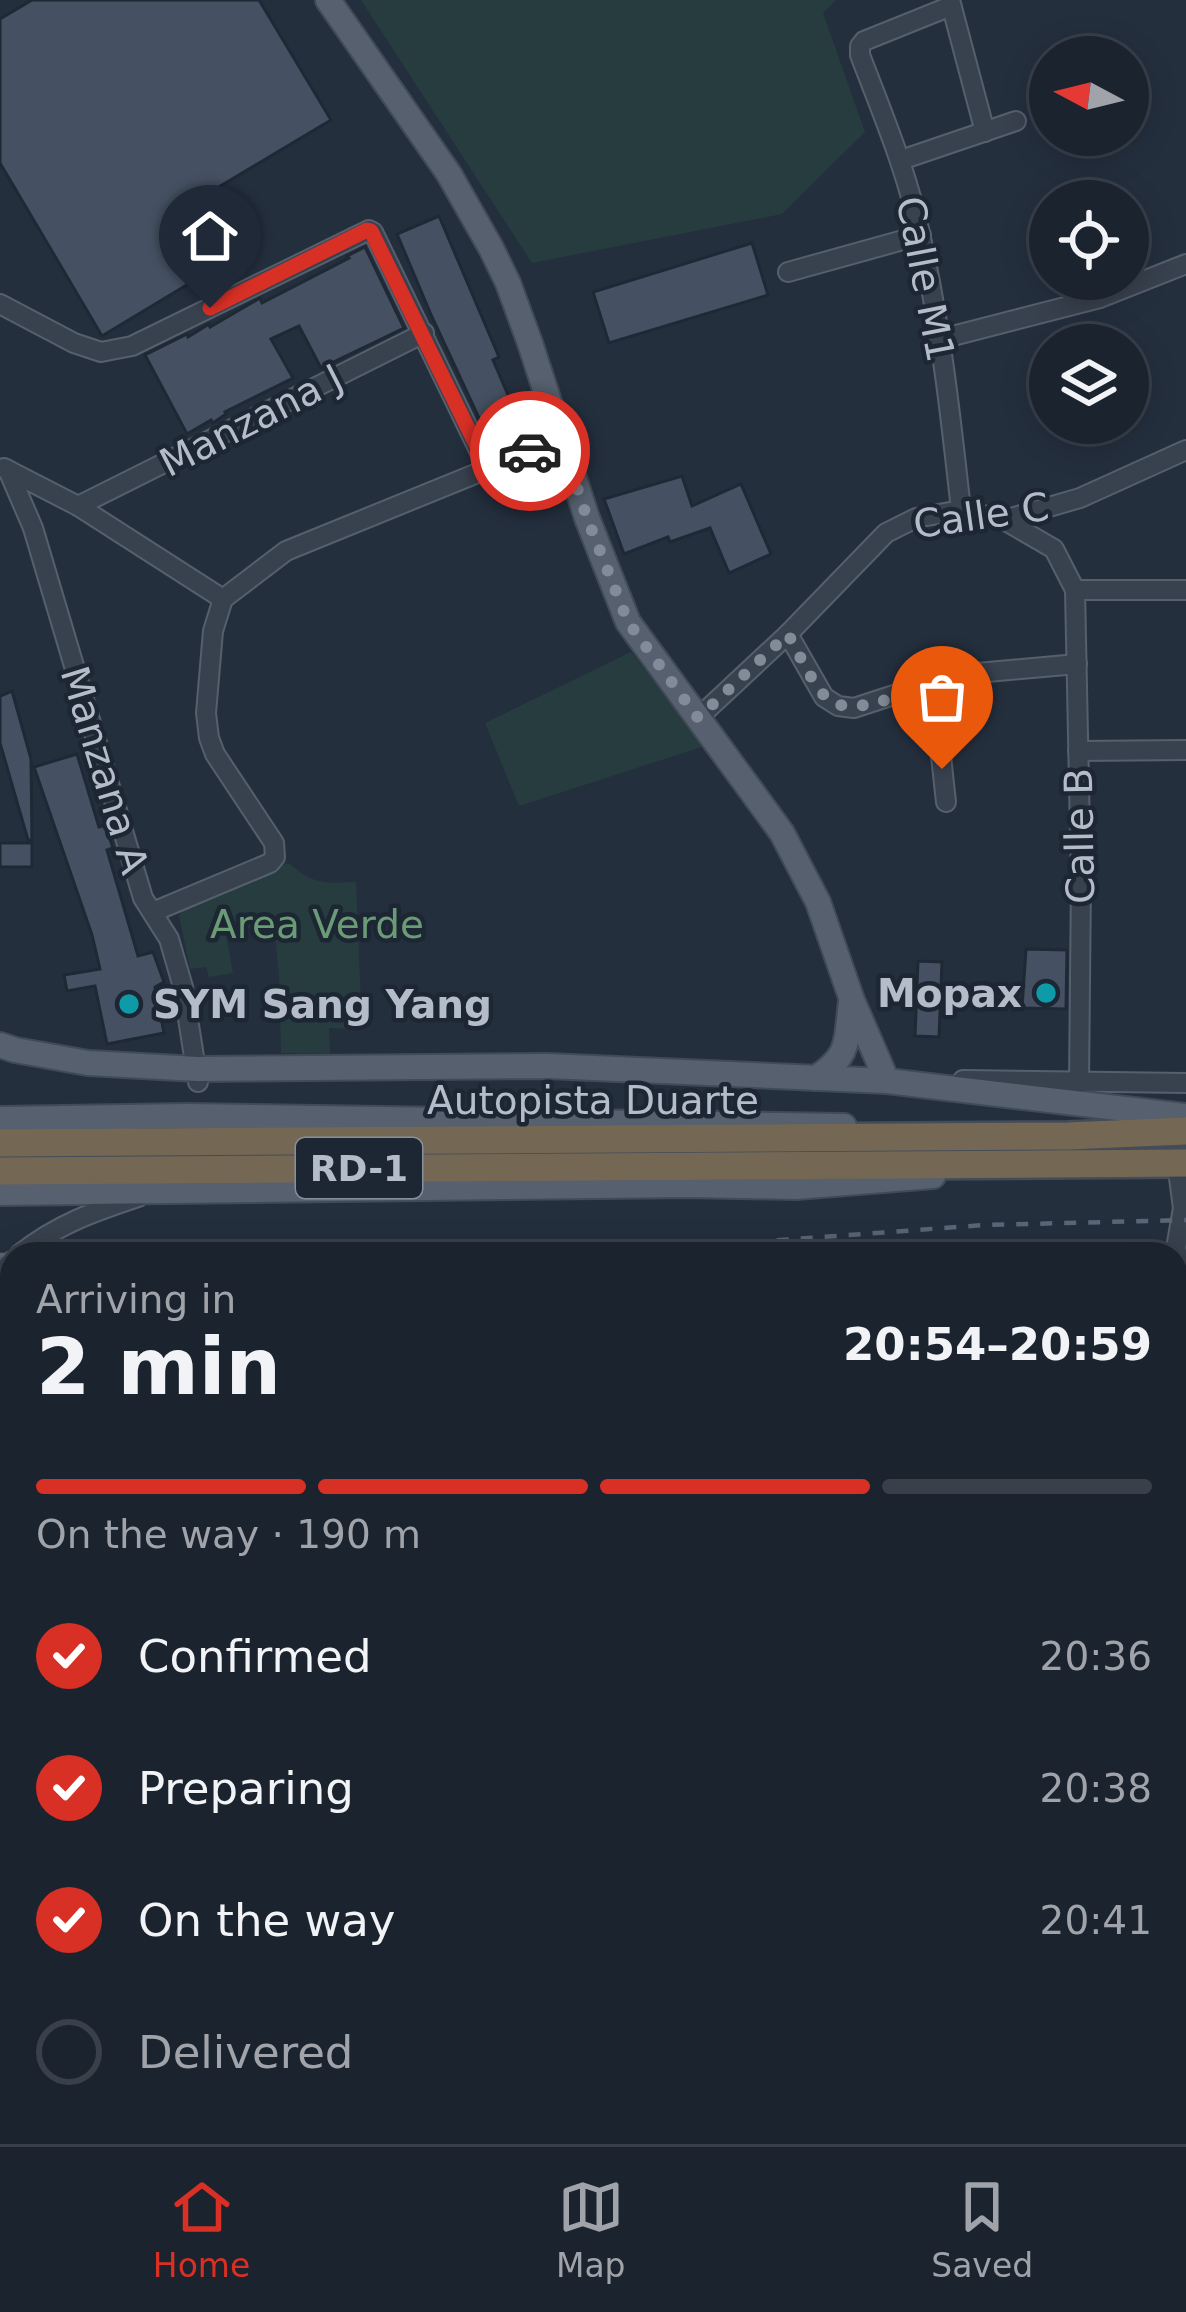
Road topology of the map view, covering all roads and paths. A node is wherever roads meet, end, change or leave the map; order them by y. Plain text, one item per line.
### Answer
1 (328, 0) edge
2 (951, 3) edge
3 (1016, 122) dead end
4 (985, 132) junction
5 (901, 160) junction
6 (921, 235) junction
7 (1186, 264) edge
8 (788, 272) dead end
9 (0, 304) edge
10 (424, 333) junction
11 (941, 338) junction
12 (561, 439) junction
13 (1186, 450) edge
14 (4, 468) edge
15 (488, 469) junction
16 (78, 506) junction
17 (962, 510) junction
18 (1004, 520) junction
19 (1075, 590) junction
20 (1186, 590) edge
21 (223, 599) junction
22 (788, 634) junction
23 (1077, 664) junction
24 (933, 683) junction
25 (698, 718) junction
26 (1186, 750) edge
27 (1078, 751) junction
28 (946, 802) dead end
29 (153, 912) junction
30 (852, 1000) junction
31 (0, 1045) edge
32 (0, 1059) edge
33 (197, 1076) junction
34 (816, 1078) junction
35 (857, 1079) junction
36 (887, 1081) junction
37 (1079, 1083) junction
38 (1186, 1083) edge
39 (1186, 1116) edge
40 (0, 1119) edge
41 (1186, 1131) edge
42 (1068, 1136) junction
43 (0, 1143) edge
44 (718, 1152) junction
45 (1119, 1162) junction
46 (1181, 1163) edge
47 (0, 1171) edge
48 (163, 1189) junction
49 (0, 1193) edge
50 (1184, 1208) edge
51 (34, 1242) edge
52 (1178, 1242) edge

1 - 12 main road
2 - 4 street
2 - 5 street, Calle M1
3 - 4 street
4 - 5 street
5 - 6 street, Calle M1
6 - 8 street
6 - 11 street, Calle M1
7 - 11 street
9 - 10 street
10 - 15 street
10 - 16 street, Manzana J
11 - 17 street, Calle M1
12 - 15 street
12 - 25 main road
13 - 18 street, Calle C
14 - 16 street
14 - 29 street, Manzana A
15 - 21 street
16 - 21 street
17 - 18 street, Calle C
17 - 22 street, Calle C
18 - 19 street
19 - 20 street
19 - 23 street, Calle B
21 - 29 street
22 - 24 street
22 - 25 street, Calle C
23 - 24 street
23 - 27 street, Calle B
24 - 28 street
25 - 30 main road
26 - 27 street
27 - 37 street, Calle B
29 - 33 street, Manzana A
30 - 34 main road
30 - 35 main road
30 - 36 main road
31 - 33 main road
32 - 33 main road
33 - 34 main road
33 - 35 main road
34 - 35 main road
35 - 36 main road
36 - 37 street
36 - 39 main road
37 - 38 street
40 - 42 main road
41 - 42 highway, Autopista Duarte / RD-1
42 - 44 highway, Autopista Duarte / RD-1
43 - 44 highway, Autopista Duarte / RD-1
44 - 45 highway, RD-1
44 - 47 highway, Autopista Duarte / RD-1
45 - 46 highway, RD-1
45 - 48 main road
46 - 50 street
48 - 49 main road
48 - 51 street
50 - 52 street

